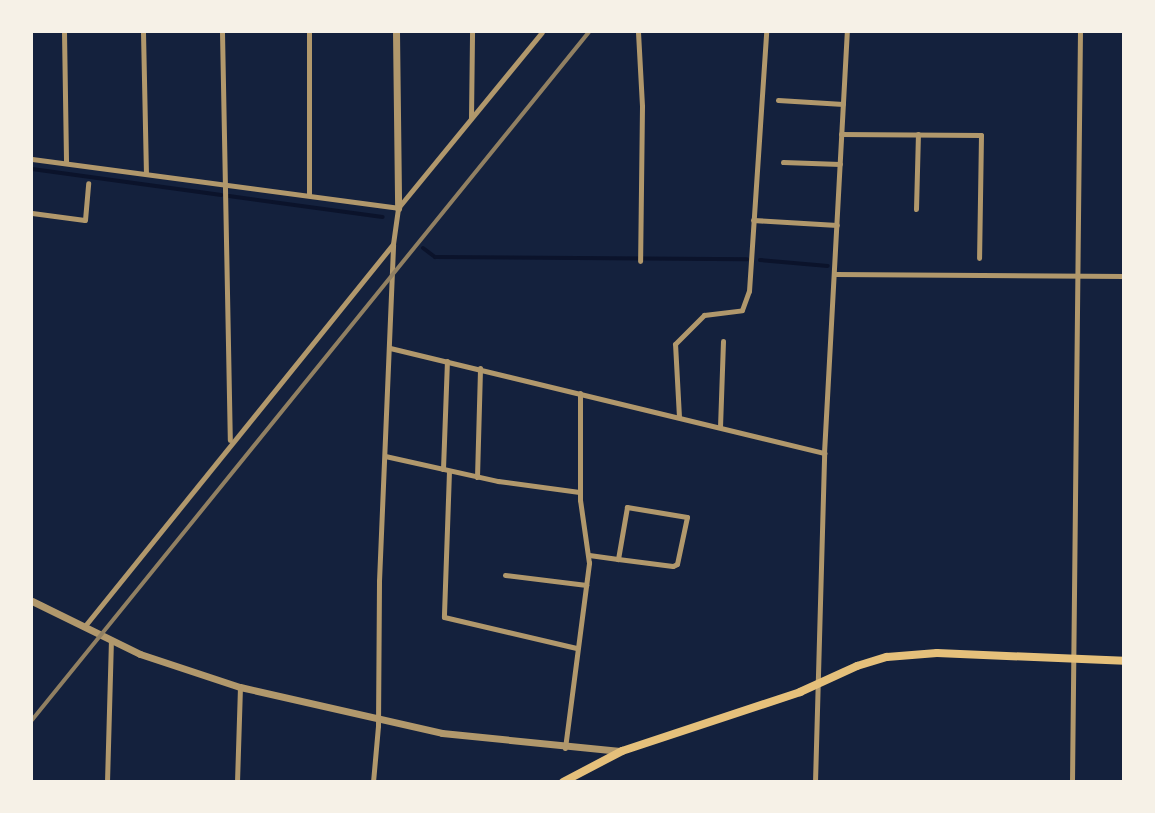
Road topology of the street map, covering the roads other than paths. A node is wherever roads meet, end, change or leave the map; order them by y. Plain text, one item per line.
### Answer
1 (64, 32) edge
2 (144, 32) edge
3 (222, 32) edge
4 (309, 32) edge
5 (396, 32) edge
6 (472, 32) edge
7 (542, 32) edge
8 (638, 32) edge
9 (766, 32) edge
10 (847, 32) edge
11 (1080, 32) edge
12 (778, 100) dead end
13 (843, 104) junction
14 (471, 118) junction
15 (841, 134) junction
16 (918, 135) junction
17 (32, 159) edge
18 (66, 162) junction
19 (783, 162) dead end
20 (840, 164) junction
21 (146, 173) junction
22 (226, 182) junction
23 (88, 183) dead end
24 (309, 195) junction
25 (398, 208) junction
26 (916, 209) dead end
27 (32, 213) edge
28 (753, 220) junction
29 (837, 225) junction
30 (393, 244) junction
31 (979, 258) dead end
32 (640, 261) dead end
33 (835, 274) junction
34 (1075, 276) junction
35 (1124, 276) edge
36 (723, 341) dead end
37 (390, 348) junction
38 (447, 361) junction
39 (480, 368) junction
40 (580, 393) junction
41 (679, 417) junction
42 (720, 427) junction
43 (230, 440) junction
44 (824, 453) junction
45 (385, 456) junction
46 (446, 470) junction
47 (477, 477) junction
48 (579, 492) junction
49 (589, 555) junction
50 (618, 558) junction
51 (505, 575) dead end
52 (586, 585) junction
53 (32, 601) edge
54 (84, 627) junction
55 (111, 640) junction
56 (576, 648) junction
57 (1076, 658) junction
58 (1124, 661) edge
59 (819, 684) junction
60 (240, 687) junction
61 (378, 719) junction
62 (565, 748) junction
63 (622, 751) junction
64 (107, 782) edge
65 (237, 782) edge
66 (373, 782) edge
67 (563, 782) edge
68 (815, 782) edge
69 (1072, 782) edge

1 - 18 street
2 - 21 street
3 - 22 street
4 - 24 street
5 - 25 street
6 - 14 street
7 - 14 street
8 - 32 street
9 - 28 street
10 - 13 street
11 - 34 street
12 - 13 street
13 - 15 street
14 - 25 street
15 - 16 street
15 - 20 street
16 - 26 street
16 - 31 street
17 - 18 street
18 - 21 street
19 - 20 street
20 - 29 street
21 - 22 street
22 - 24 street
22 - 43 street
23 - 27 street
24 - 25 street
25 - 30 street
28 - 29 street
28 - 41 street
29 - 33 street
30 - 37 street
30 - 43 street
33 - 34 street
33 - 44 street
34 - 35 street
34 - 57 street
36 - 42 street
37 - 38 street
37 - 45 street
38 - 39 street
38 - 46 street
39 - 40 street
39 - 47 street
40 - 41 street
40 - 48 street
41 - 42 street
42 - 44 street
43 - 54 street
44 - 59 street
45 - 46 street
45 - 61 street
46 - 47 street
46 - 56 street
47 - 48 street
48 - 49 street
49 - 50 street
49 - 52 street
50 - 50 street
51 - 52 street
52 - 56 street
53 - 54 street
54 - 55 street
55 - 60 street
55 - 64 street
56 - 62 street
57 - 58 highway
57 - 59 highway
57 - 69 street
59 - 63 highway
59 - 68 street
60 - 61 street
60 - 65 street
61 - 62 street
61 - 66 street
62 - 63 street
63 - 67 highway

